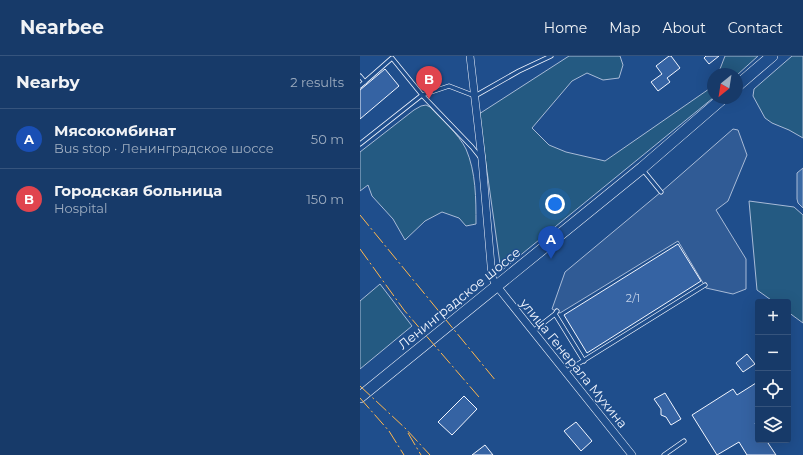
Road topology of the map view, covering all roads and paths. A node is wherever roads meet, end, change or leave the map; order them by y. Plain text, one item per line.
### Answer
1 (470, 56) edge
2 (551, 56) edge
3 (772, 56) edge
4 (360, 76) edge
5 (743, 81) edge
6 (365, 82) junction
7 (360, 86) edge
8 (422, 95) junction
9 (475, 96) junction
10 (716, 104) edge
11 (360, 144) edge
12 (482, 160) junction
13 (642, 168) junction
14 (661, 192) dead end
15 (496, 285) junction
16 (705, 286) dead end
17 (533, 331) junction
18 (584, 361) junction
19 (565, 372) junction
20 (360, 397) edge
21 (684, 441) dead end
22 (632, 455) edge
23 (664, 455) edge

1 - 9 street
2 - 9 lane
3 - 5 main road
4 - 6 lane
6 - 7 lane
6 - 8 lane
8 - 9 lane
8 - 11 lane
8 - 12 lane
9 - 12 street
10 - 13 main road, Ленинградское шоссе
12 - 15 street
13 - 14 lane
13 - 15 main road, Ленинградское шоссе
15 - 17 street, улица Генерала Мухина
15 - 20 main road, Ленинградское шоссе
16 - 18 lane
17 - 18 lane
17 - 19 street, улица Генерала Мухина
18 - 19 lane
19 - 22 street, улица Генерала Мухина
21 - 23 lane

